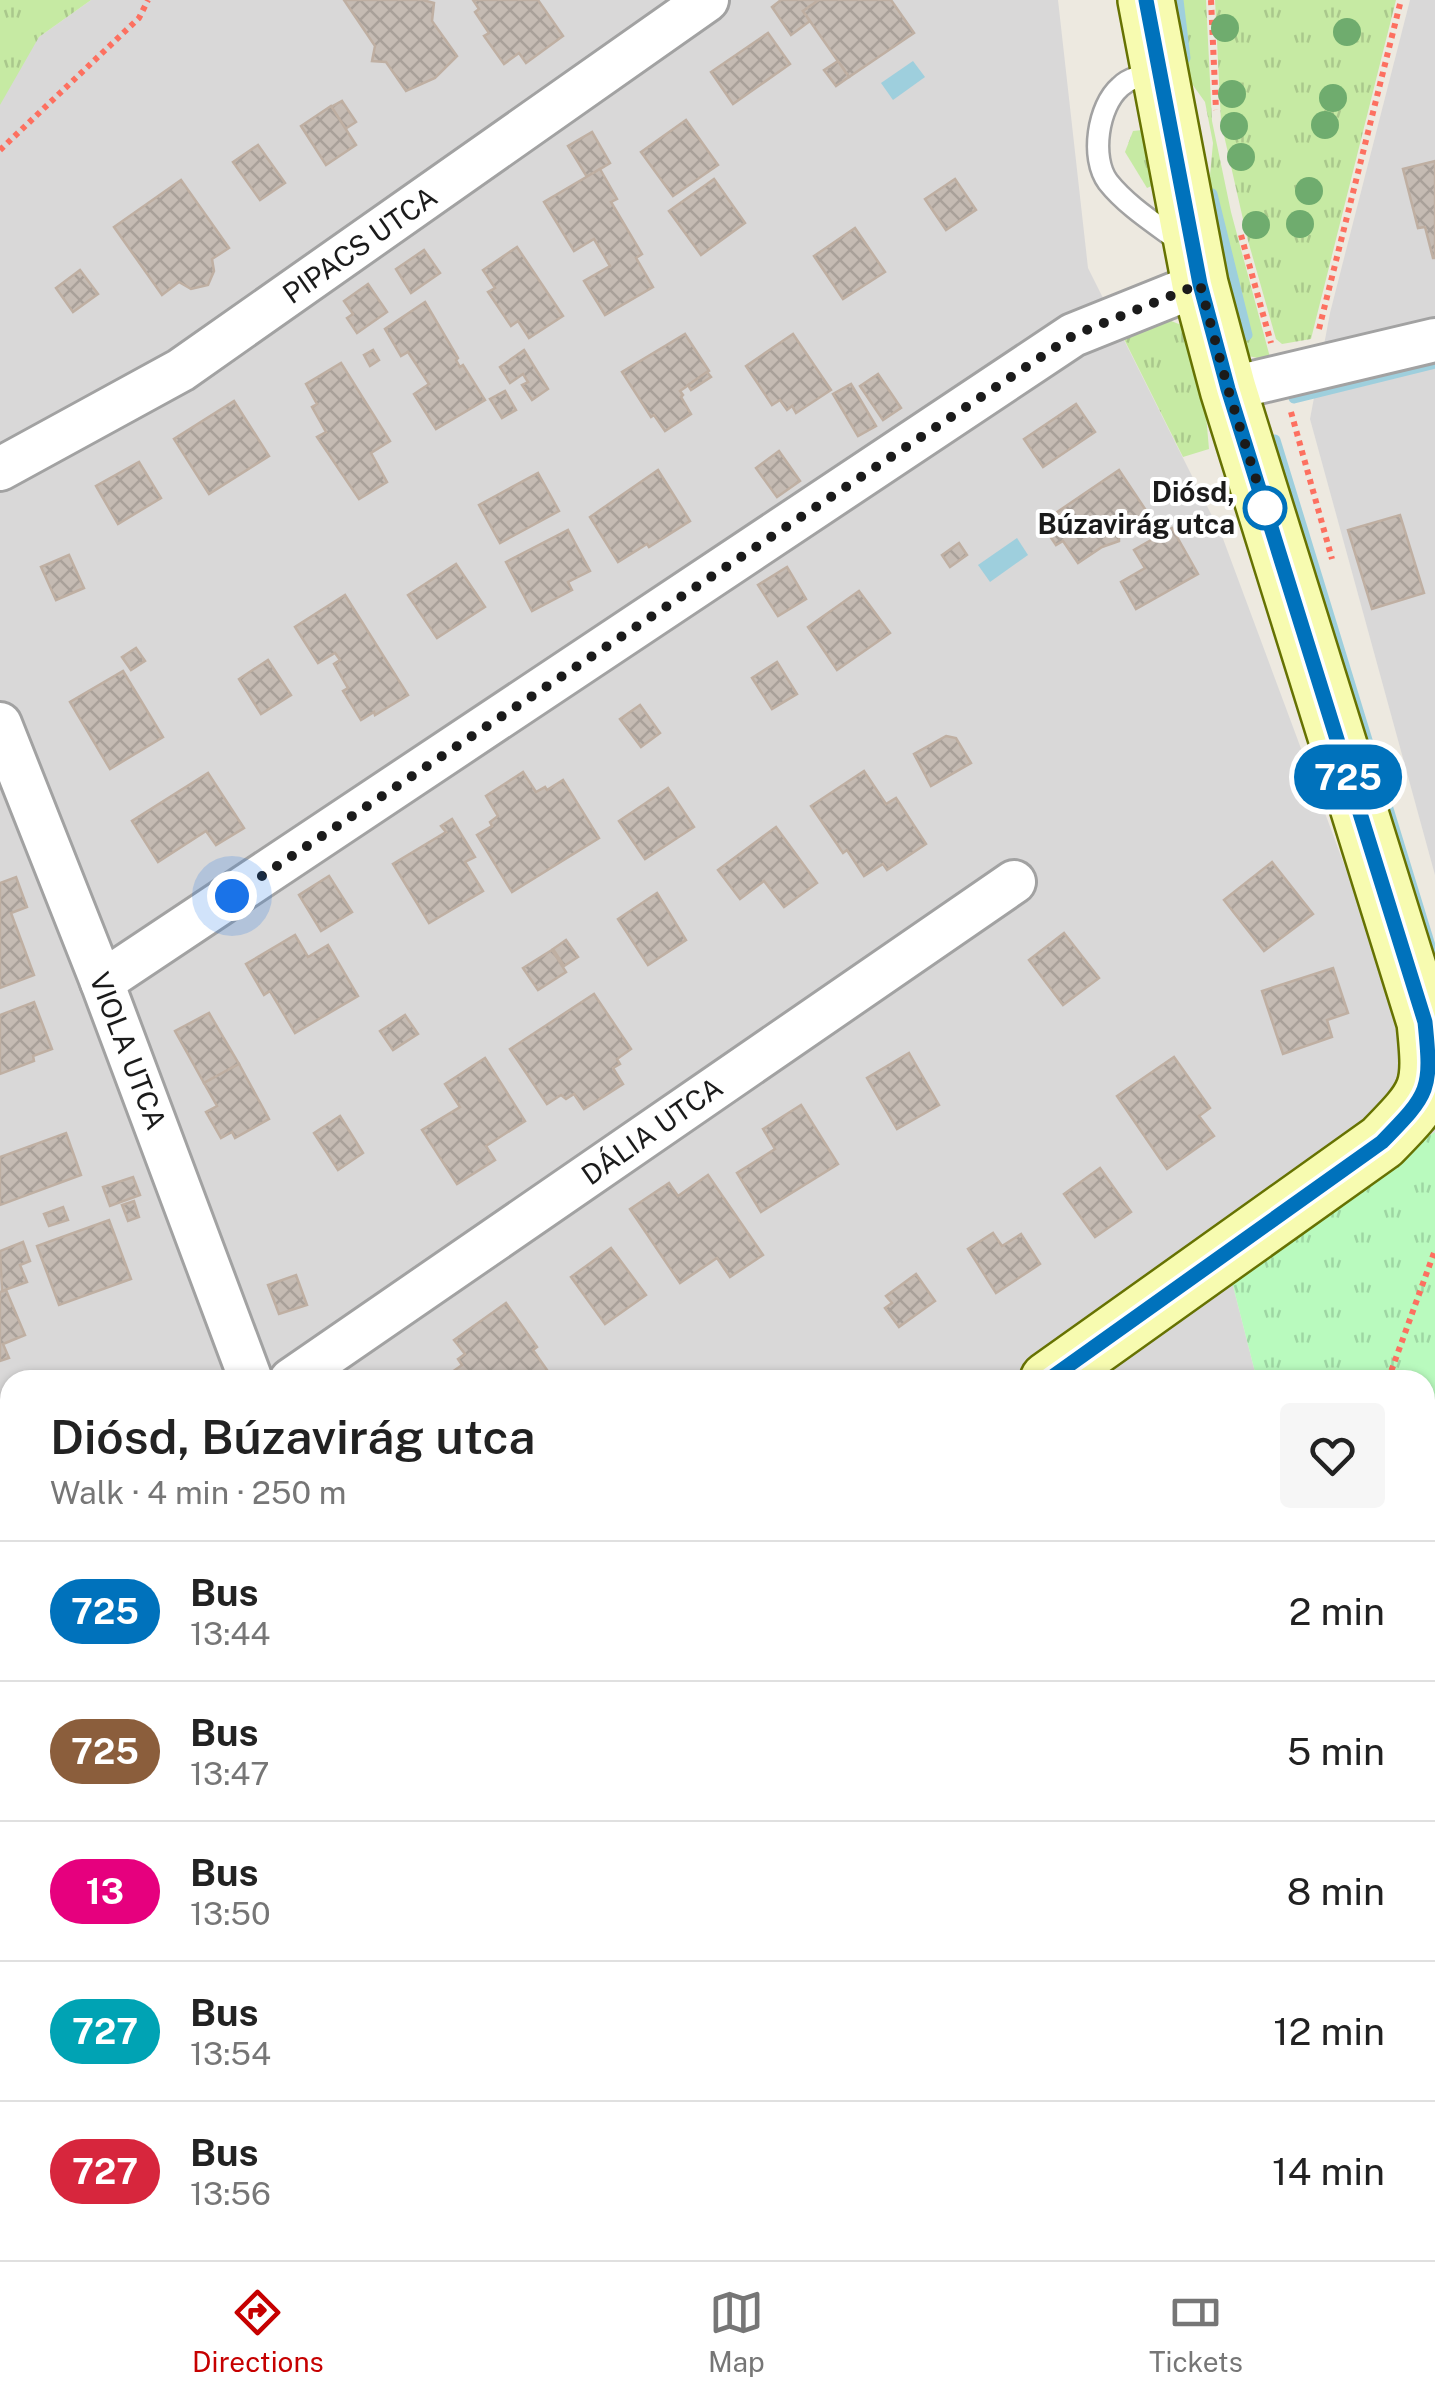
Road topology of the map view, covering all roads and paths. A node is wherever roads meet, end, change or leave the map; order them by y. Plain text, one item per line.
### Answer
1 (148, 0) edge
2 (707, 0) edge
3 (1146, 0) edge
4 (1211, 0) edge
5 (1402, 0) edge
6 (1158, 74) junction
7 (1216, 119) dead end
8 (0, 150) edge
9 (1211, 257) junction
10 (1435, 340) edge
11 (1316, 341) dead end
12 (1274, 352) dead end
13 (1228, 389) junction
14 (0, 469) edge
15 (0, 724) edge
16 (1014, 882) dead end
17 (102, 982) junction
18 (1427, 1080) edge
19 (1435, 1250) edge
20 (247, 1370) edge
21 (306, 1370) edge
22 (1062, 1370) edge
23 (1392, 1370) edge

1 - 8 path
2 - 14 street, PIPACS UTCA
3 - 6 street
4 - 7 path
5 - 11 path
6 - 9 street
6 - 9 lane
9 - 12 path
9 - 13 street
9 - 17 street
10 - 13 street
13 - 18 street
15 - 17 street, VIOLA UTCA
16 - 21 street, DÁLIA UTCA
17 - 20 street, VIOLA UTCA
18 - 22 street
19 - 23 path

